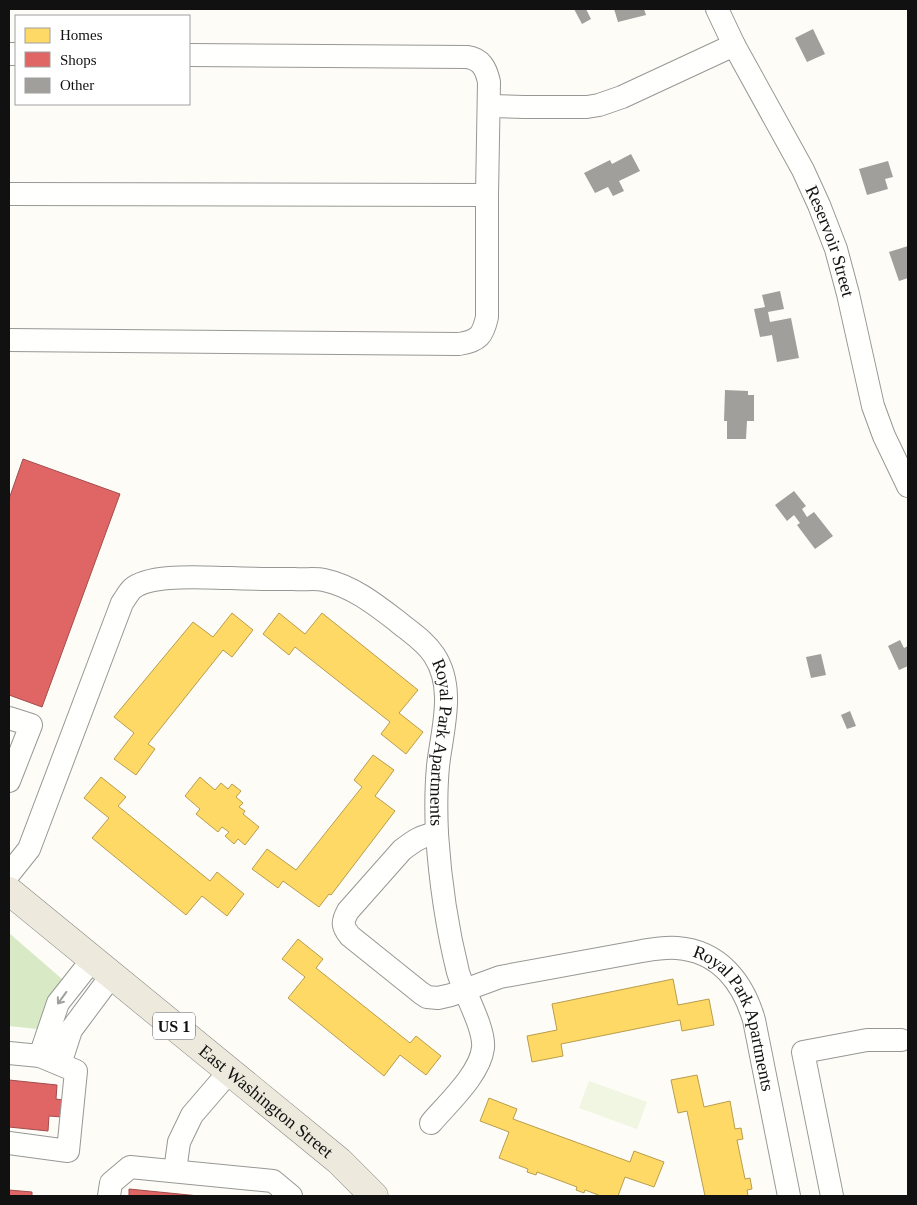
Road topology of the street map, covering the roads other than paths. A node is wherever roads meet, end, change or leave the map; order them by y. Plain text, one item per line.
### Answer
1 (717, 9) edge
2 (734, 45) junction
3 (190, 55) edge
4 (489, 106) junction
5 (9, 194) edge
6 (487, 195) junction
7 (9, 340) edge
8 (908, 486) edge
9 (9, 718) edge
10 (9, 781) edge
11 (437, 833) junction
12 (9, 874) edge
13 (9, 890) edge
14 (102, 968) junction
15 (465, 990) junction
16 (901, 1040) dead end
17 (9, 1053) edge
18 (50, 1060) junction
19 (229, 1072) junction
20 (431, 1123) dead end
21 (9, 1143) edge
22 (338, 1161) junction
23 (175, 1171) junction
24 (109, 1196) edge
25 (291, 1196) edge
26 (374, 1196) edge
27 (392, 1196) edge
28 (789, 1196) edge
29 (832, 1196) edge

1 - 2 street, Reservoir Street
2 - 4 street
2 - 8 street, Reservoir Street
3 - 4 street
4 - 6 street
5 - 6 street
6 - 7 street
9 - 10 street
11 - 12 street, Royal Park Apartments
11 - 15 street, Royal Park Apartments
11 - 15 street
13 - 14 main road, East Washington Street / US 1
14 - 18 street
14 - 19 main road, East Washington Street / US 1
15 - 20 street
15 - 28 street, Royal Park Apartments
16 - 29 street
17 - 18 street
18 - 21 street
19 - 22 main road, East Washington Street / US 1
19 - 23 street
22 - 26 main road, East Washington Street / US 1
22 - 27 main road, East Washington Street / US 1
23 - 24 street
23 - 25 street

